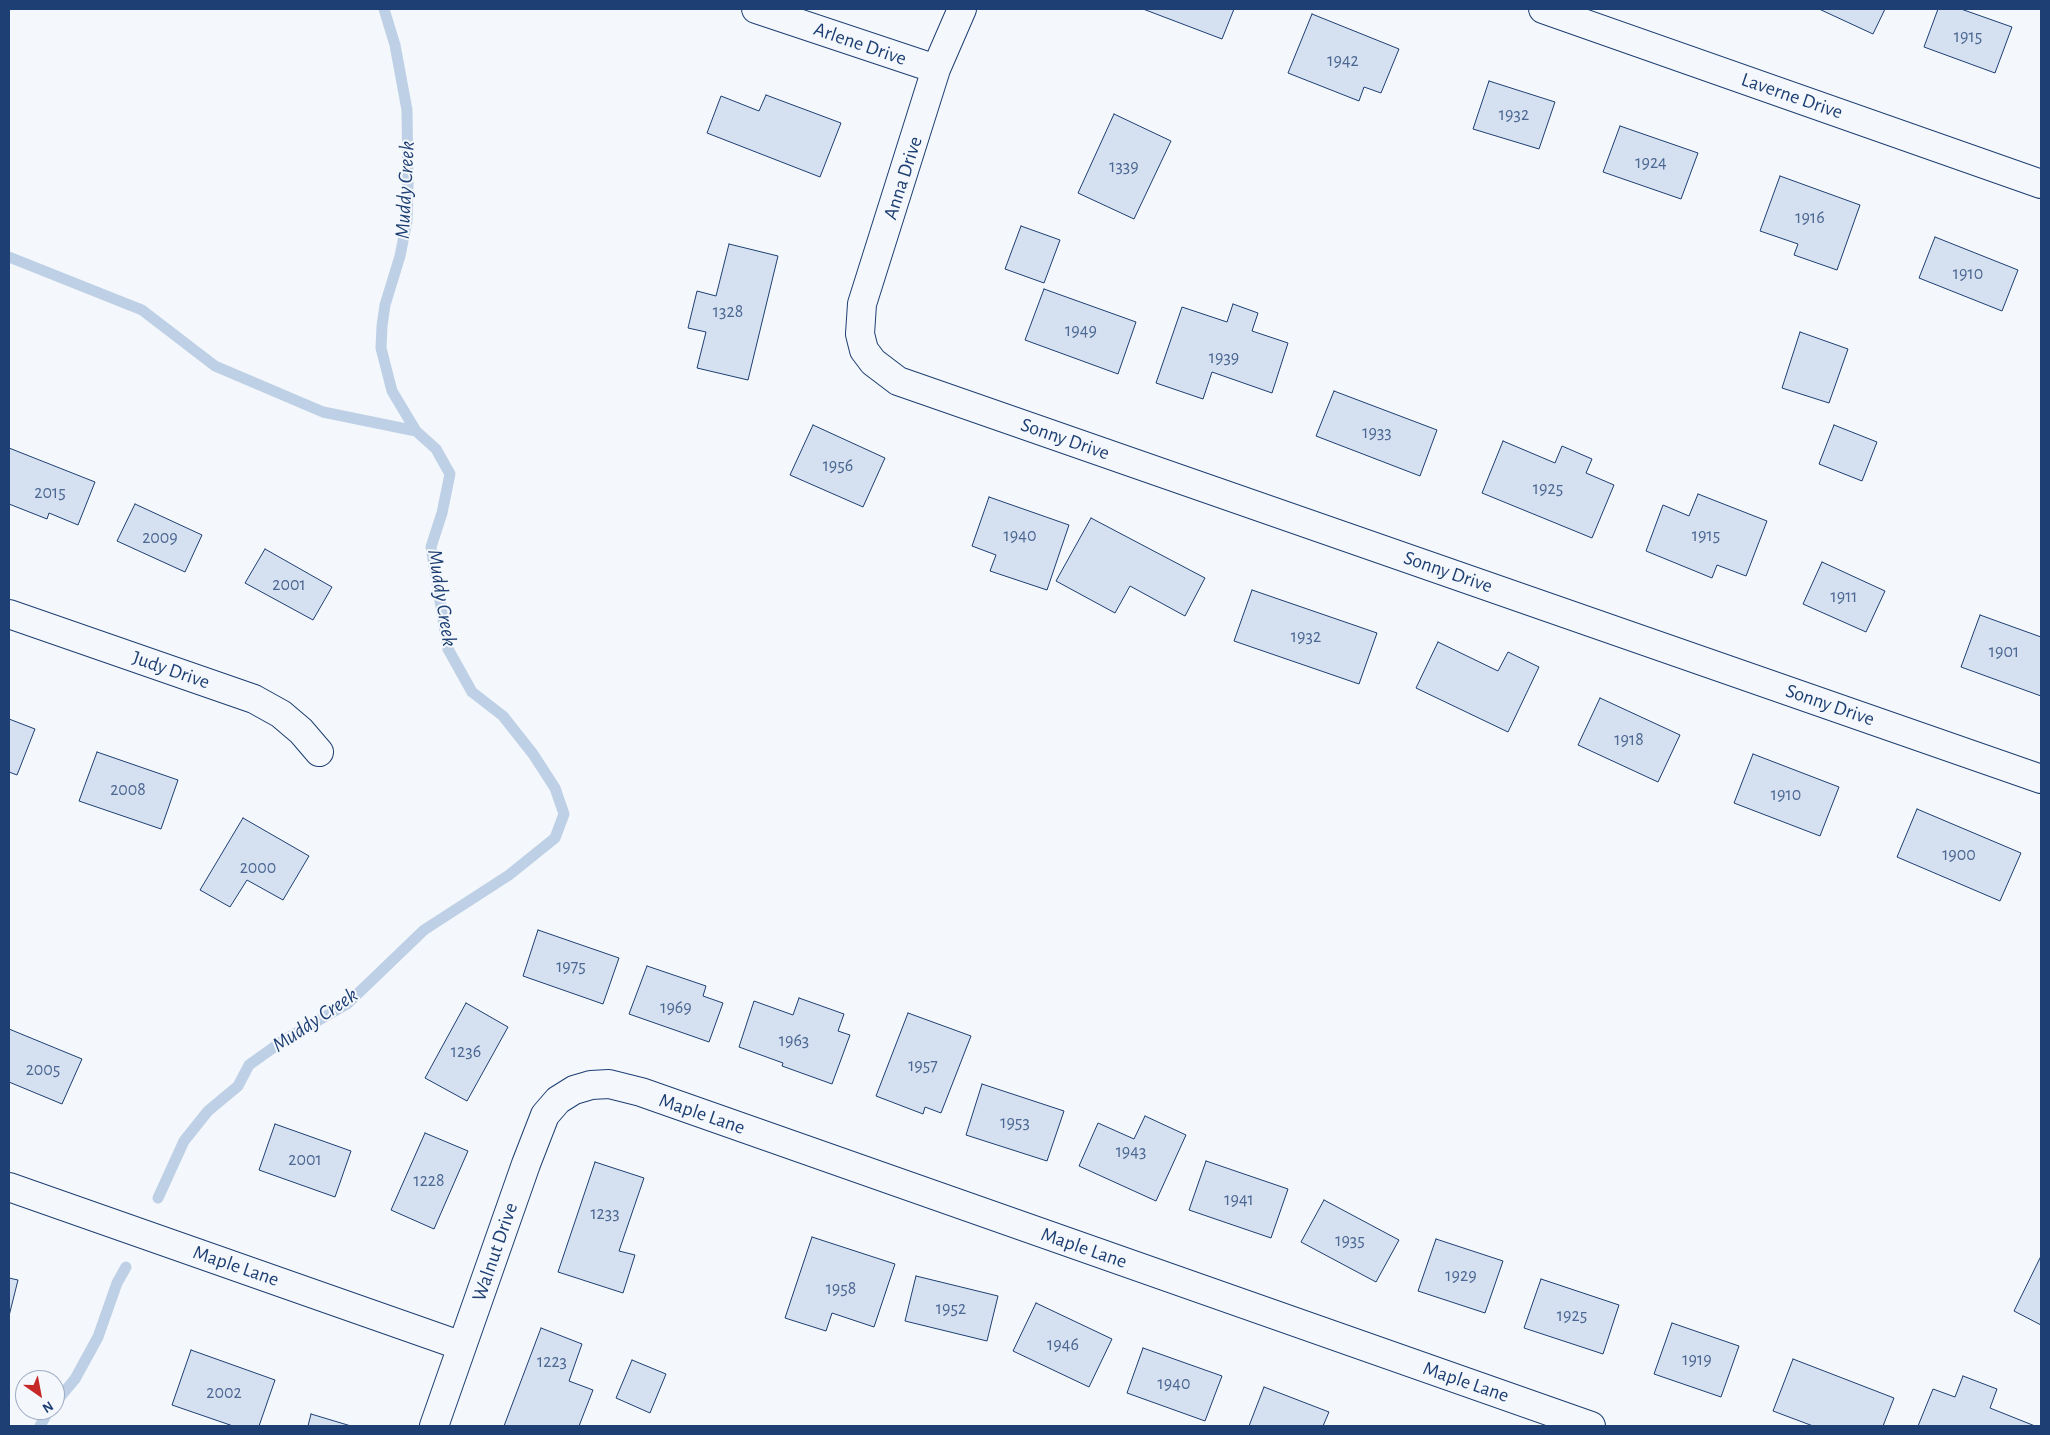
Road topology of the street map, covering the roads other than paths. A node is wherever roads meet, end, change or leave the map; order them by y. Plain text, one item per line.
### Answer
1 (756, 9) edge
2 (962, 9) edge
3 (1543, 9) edge
4 (936, 69) junction
5 (2041, 184) edge
6 (864, 350) joint
7 (9, 614) edge
8 (319, 752) dead end
9 (2041, 779) edge
10 (574, 1090) joint
11 (9, 1187) edge
12 (462, 1346) junction
13 (434, 1426) edge
14 (1591, 1426) edge

1 - 4 street, Arlene Drive
2 - 4 street, Anna Drive
3 - 5 street, Laverne Drive
4 - 6 street, Anna Drive
6 - 9 street, Sonny Drive
7 - 8 street, Judy Drive
10 - 12 street, Walnut Drive
10 - 14 street, Maple Lane
11 - 12 street, Maple Lane
12 - 13 street, Walnut Drive

